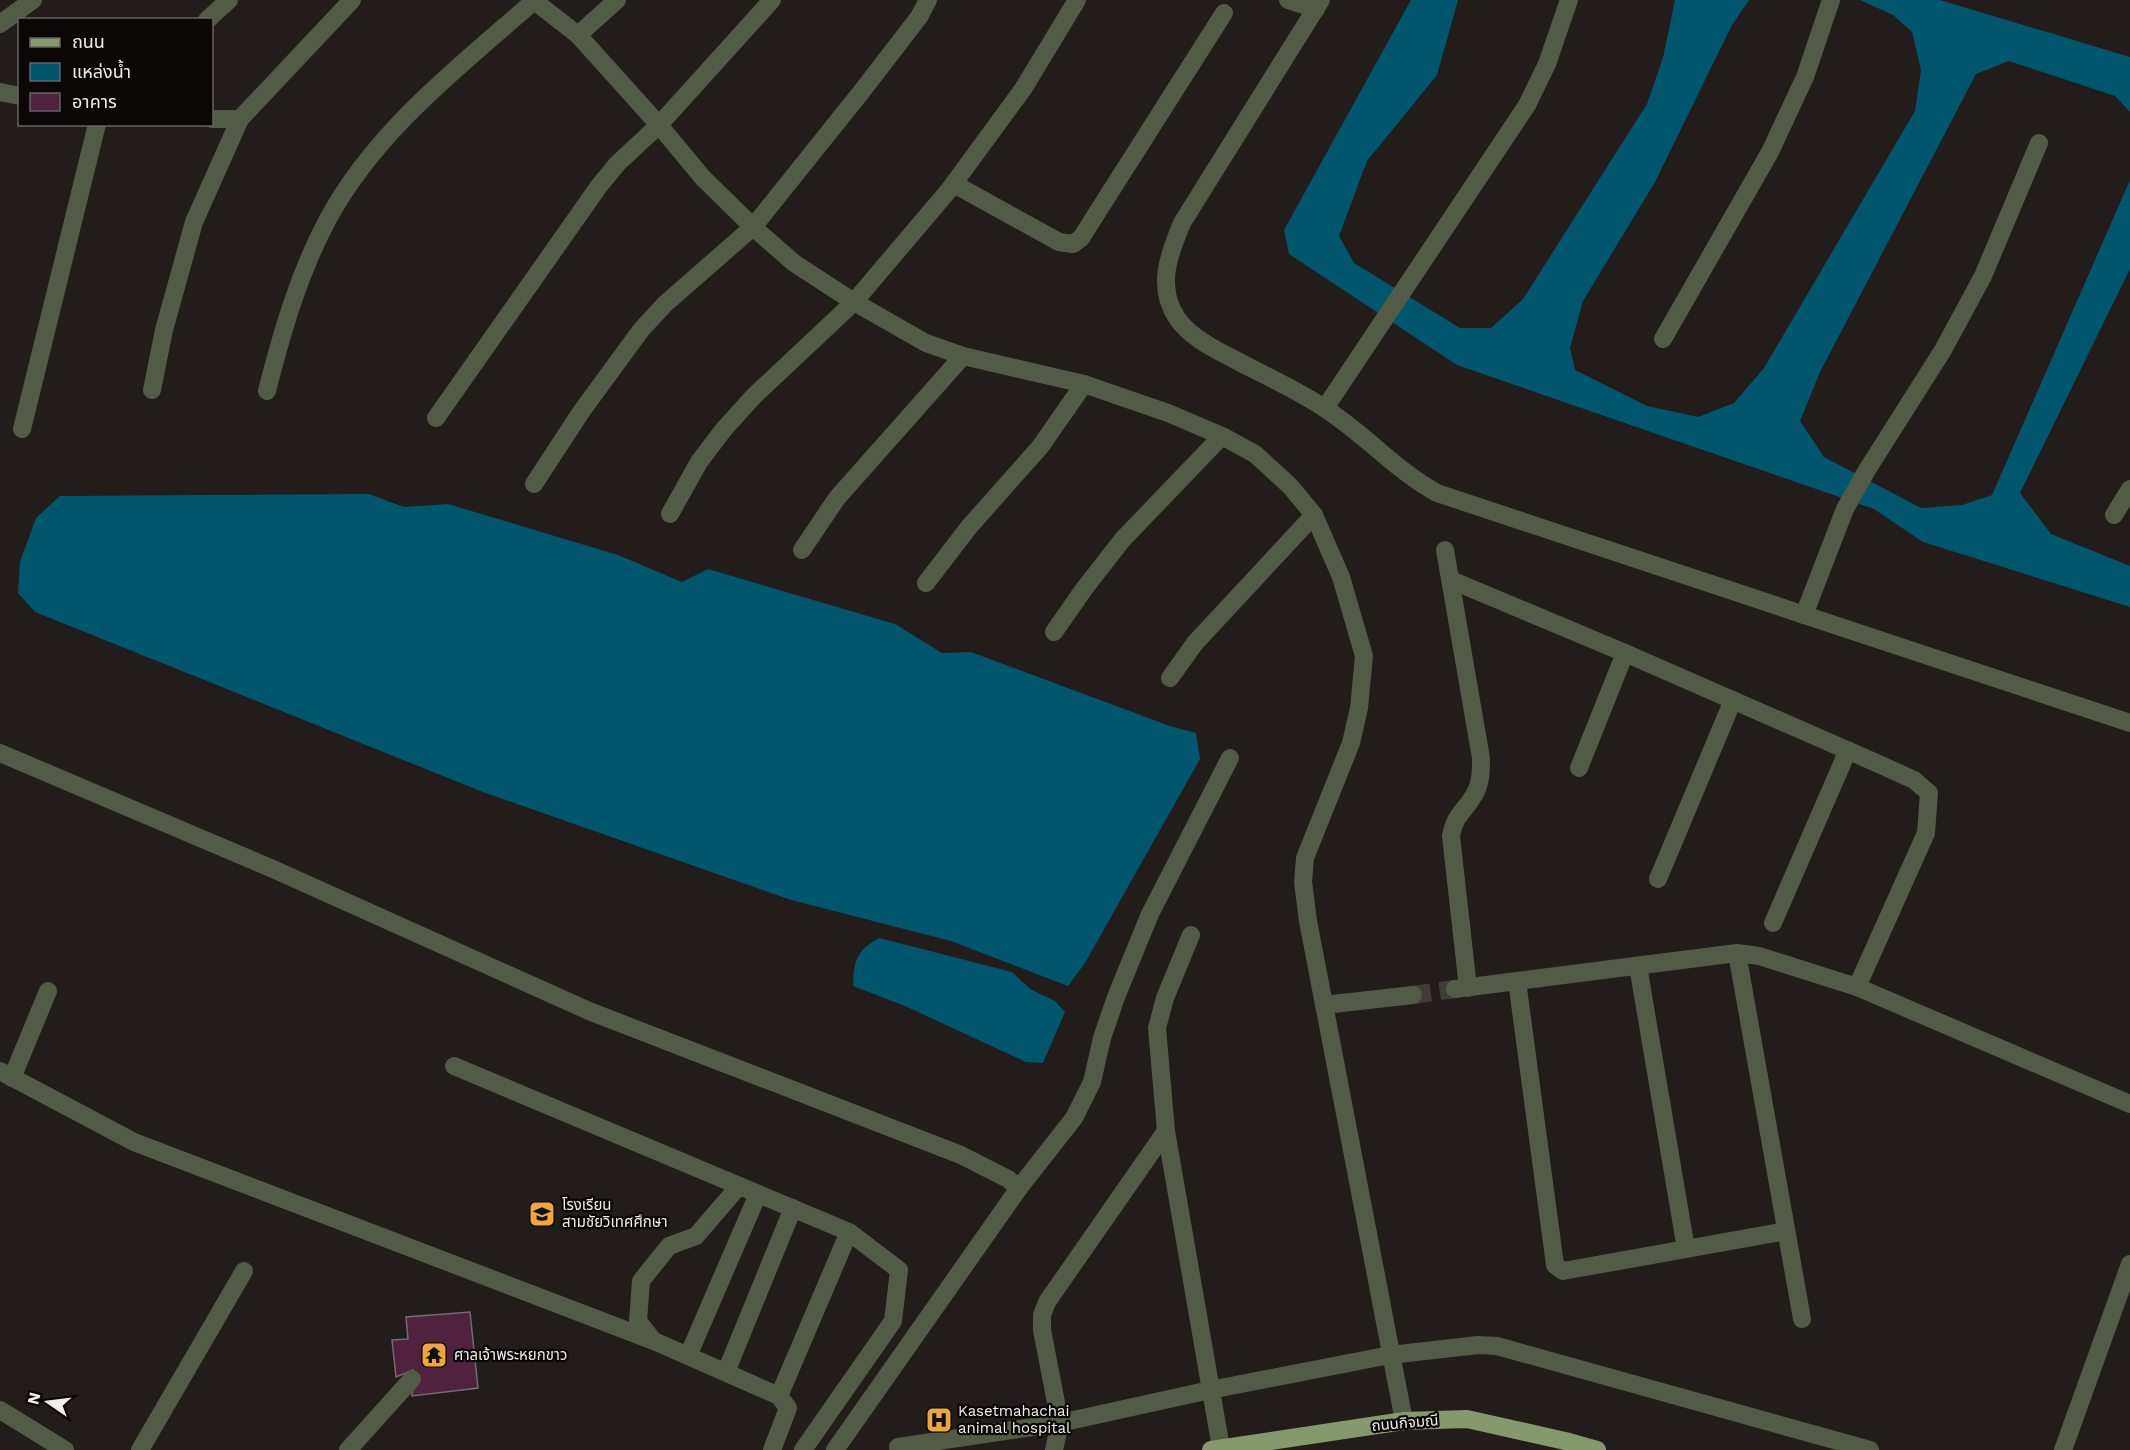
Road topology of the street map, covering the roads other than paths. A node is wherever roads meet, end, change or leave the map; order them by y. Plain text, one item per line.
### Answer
1 (33, 0) edge
2 (229, 0) edge
3 (352, 0) edge
4 (534, 0) edge
5 (617, 0) edge
6 (772, 0) edge
7 (928, 0) edge
8 (1077, 0) edge
9 (1288, 0) edge
10 (1569, 0) edge
11 (1318, 4) edge
12 (1828, 8) edge
13 (1224, 13) dead end
14 (209, 18) edge
15 (0, 24) edge
16 (578, 35) junction
17 (0, 92) edge
18 (18, 96) edge
19 (213, 119) edge
20 (240, 119) junction
21 (659, 125) junction
22 (97, 126) edge
23 (2039, 143) dead end
24 (954, 184) junction
25 (753, 226) junction
26 (854, 302) junction
27 (1663, 339) dead end
28 (963, 356) junction
29 (1084, 384) junction
30 (152, 390) dead end
31 (267, 391) dead end
32 (1325, 408) junction
33 (436, 418) dead end
34 (22, 429) dead end
35 (1222, 436) junction
36 (534, 484) dead end
37 (2130, 489) edge
38 (670, 514) dead end
39 (1314, 515) junction
40 (2114, 515) dead end
41 (802, 550) dead end
42 (1445, 550) dead end
43 (1450, 580) junction
44 (926, 583) dead end
45 (1803, 615) junction
46 (1054, 632) dead end
47 (1625, 653) junction
48 (1170, 678) dead end
49 (1733, 700) junction
50 (2130, 723) edge
51 (1848, 750) junction
52 (0, 753) edge
53 (1230, 758) dead end
54 (1579, 768) dead end
55 (1658, 879) dead end
56 (1773, 923) dead end
57 (1191, 935) dead end
58 (1737, 953) junction
59 (1638, 966) junction
60 (1517, 981) junction
61 (1857, 987) junction
62 (48, 992) dead end
63 (1413, 995) tunnel mouth
64 (1324, 1005) junction
65 (454, 1066) dead end
66 (6, 1074) edge
67 (2130, 1104) edge
68 (1166, 1131) junction
69 (739, 1186) junction
70 (1019, 1188) junction
71 (758, 1194) junction
72 (793, 1208) junction
73 (1786, 1231) junction
74 (849, 1232) junction
75 (1686, 1249) junction
76 (2130, 1264) edge
77 (244, 1271) dead end
78 (1802, 1319) dead end
79 (654, 1341) junction
80 (1389, 1355) junction
81 (688, 1356) junction
82 (726, 1372) junction
83 (412, 1379) dead end
84 (1210, 1390) junction
85 (779, 1396) junction
86 (0, 1410) edge
87 (1404, 1420) junction
88 (1060, 1423) junction
89 (898, 1447) dead end
90 (1216, 1449) edge
91 (65, 1450) edge
92 (140, 1450) edge
93 (348, 1450) edge
94 (772, 1450) edge
95 (803, 1450) edge
96 (835, 1450) edge
97 (1054, 1450) edge
98 (1597, 1450) edge
99 (1870, 1450) edge
100 (2063, 1450) edge

1 - 15 street
2 - 14 street
3 - 20 street
4 - 16 street
4 - 31 street
5 - 16 street
6 - 21 street
7 - 25 street
8 - 24 street
9 - 11 street
10 - 32 street
11 - 32 street
12 - 27 street
13 - 24 street
16 - 21 street
17 - 18 street
19 - 20 street
20 - 30 street
21 - 25 street
21 - 33 street
22 - 34 street
23 - 45 street
24 - 26 street
25 - 26 street
25 - 36 street
26 - 28 street
26 - 38 street
28 - 29 street
28 - 41 street
29 - 35 street
29 - 44 street
32 - 45 street
35 - 39 street
35 - 46 street
37 - 40 street
39 - 48 street
39 - 64 street
42 - 43 street
43 - 47 street
43 - 60 street
45 - 50 street
47 - 49 street
47 - 54 street
49 - 51 street
49 - 55 street
51 - 56 street
51 - 61 street
52 - 70 street
53 - 70 street
57 - 68 street
58 - 59 street
58 - 61 street
58 - 73 street
59 - 60 street
59 - 75 street
60 - 75 street
61 - 67 street
62 - 66 street
63 - 64 street
64 - 80 street
65 - 69 street
66 - 79 street
68 - 84 street
68 - 88 street
69 - 71 street
69 - 79 street
70 - 96 street
71 - 72 street
71 - 81 street
72 - 74 street
72 - 82 street
73 - 75 street
73 - 78 street
74 - 85 street
74 - 95 street
76 - 100 street
77 - 92 street
79 - 81 street
80 - 84 street
80 - 87 street
80 - 99 street
81 - 82 street
82 - 85 street
83 - 93 street
84 - 88 street
84 - 90 street
85 - 94 street
86 - 91 street
87 - 90 main road, ถนนกิจมณี
87 - 98 main road, ถนนกิจมณี
88 - 89 street
88 - 97 street

